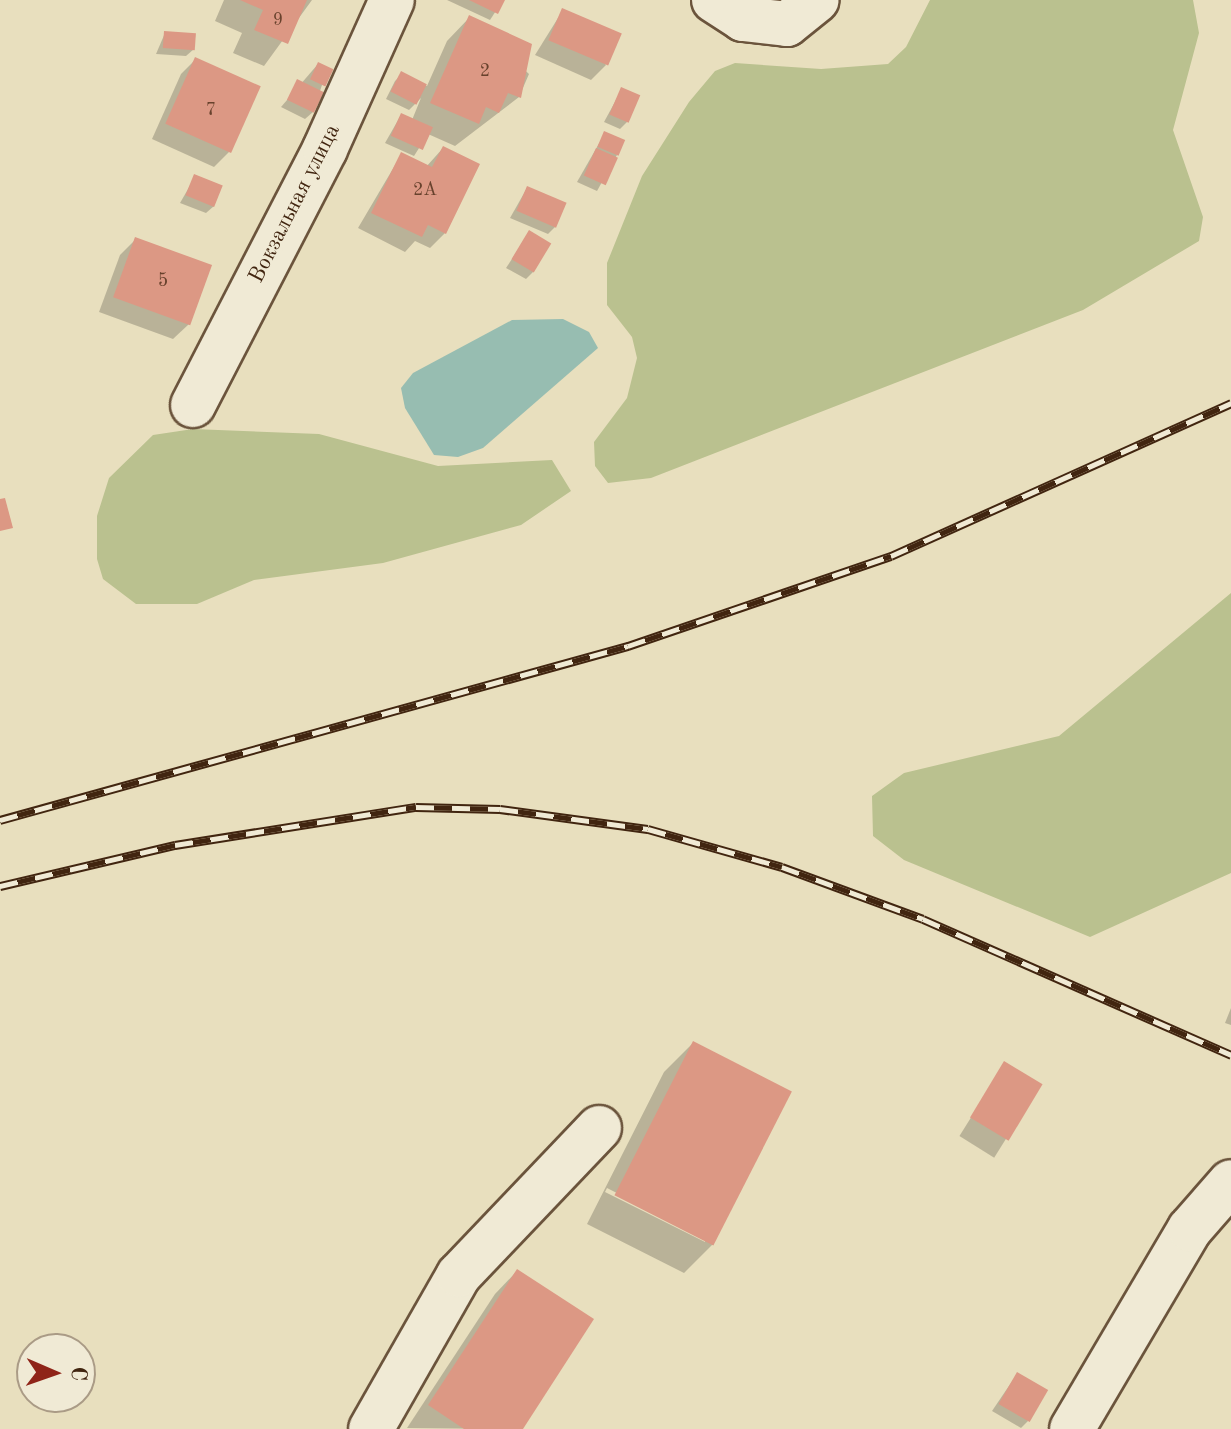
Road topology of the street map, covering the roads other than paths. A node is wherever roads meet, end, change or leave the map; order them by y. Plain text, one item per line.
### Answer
1 (392, 0) edge
2 (714, 0) edge
3 (802, 12) edge
4 (193, 405) dead end
5 (599, 1128) dead end
6 (1231, 1182) edge
7 (371, 1429) edge
8 (1072, 1429) edge

1 - 4 street, Вокзальная улица
2 - 3 street
5 - 7 street
6 - 8 street

